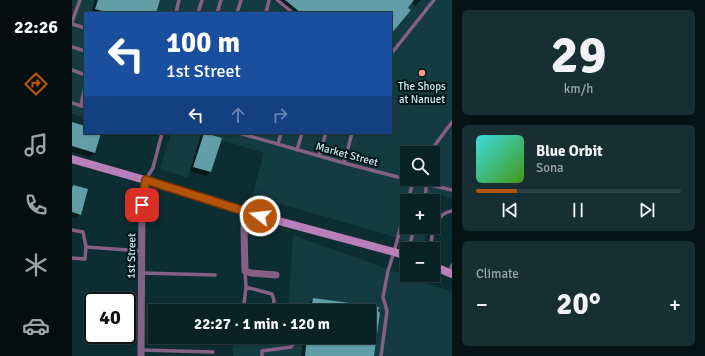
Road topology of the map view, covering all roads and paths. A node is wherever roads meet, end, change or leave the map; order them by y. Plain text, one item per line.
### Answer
1 (80, 0) edge
2 (179, 0) edge
3 (202, 0) edge
4 (221, 0) edge
5 (241, 0) edge
6 (269, 0) edge
7 (277, 0) edge
8 (434, 0) edge
9 (287, 11) edge
10 (176, 12) edge
11 (198, 12) edge
12 (217, 12) edge
13 (238, 12) edge
14 (266, 12) edge
15 (72, 23) edge
16 (84, 28) edge
17 (72, 47) edge
18 (84, 51) edge
19 (392, 53) edge
20 (72, 70) edge
21 (84, 75) edge
22 (72, 102) edge
23 (83, 106) edge
24 (452, 122) edge
25 (162, 134) edge
26 (281, 134) edge
27 (302, 134) edge
28 (326, 134) edge
29 (352, 134) edge
30 (253, 135) edge
31 (278, 144) junction
32 (435, 146) edge
33 (297, 150) junction
34 (319, 156) junction
35 (72, 159) edge
36 (344, 163) junction
37 (400, 178) edge
38 (146, 180) junction
39 (438, 186) edge
40 (452, 190) edge
41 (452, 211) edge
42 (245, 212) junction
43 (400, 229) edge
44 (72, 230) edge
45 (431, 242) edge
46 (86, 247) junction
47 (142, 252) junction
48 (394, 252) junction
49 (400, 252) edge
50 (72, 258) edge
51 (440, 268) edge
52 (451, 270) edge
53 (245, 271) junction
54 (142, 273) junction
55 (215, 275) dead end
56 (276, 275) dead end
57 (246, 287) junction
58 (244, 304) edge
59 (274, 304) edge
60 (293, 344) edge
61 (213, 352) dead end
62 (141, 353) edge
63 (262, 356) edge
64 (381, 356) edge

1 - 15 lane
2 - 10 lane
3 - 11 lane
4 - 12 lane
5 - 13 lane
6 - 14 lane
7 - 9 lane
8 - 19 lane
15 - 16 lane
17 - 18 lane
20 - 21 lane
22 - 23 lane
24 - 32 lane
25 - 38 lane
26 - 31 lane
27 - 33 lane
28 - 34 lane
29 - 36 lane
30 - 31 lane, Market Street
31 - 33 lane, Market Street
33 - 34 lane, Market Street
34 - 36 lane, Market Street
35 - 38 street
36 - 37 lane, Market Street
38 - 42 street
38 - 47 street, 1st Street
39 - 40 lane, Market Street
41 - 45 lane
42 - 48 street
42 - 53 street
43 - 48 lane
44 - 46 lane
46 - 47 lane
46 - 50 lane
47 - 54 street, 1st Street
48 - 49 street
48 - 64 lane
51 - 52 street
53 - 56 street
53 - 57 lane
54 - 55 lane
54 - 62 street, 1st Street
57 - 58 lane
57 - 59 lane
60 - 63 lane
61 - 62 lane

